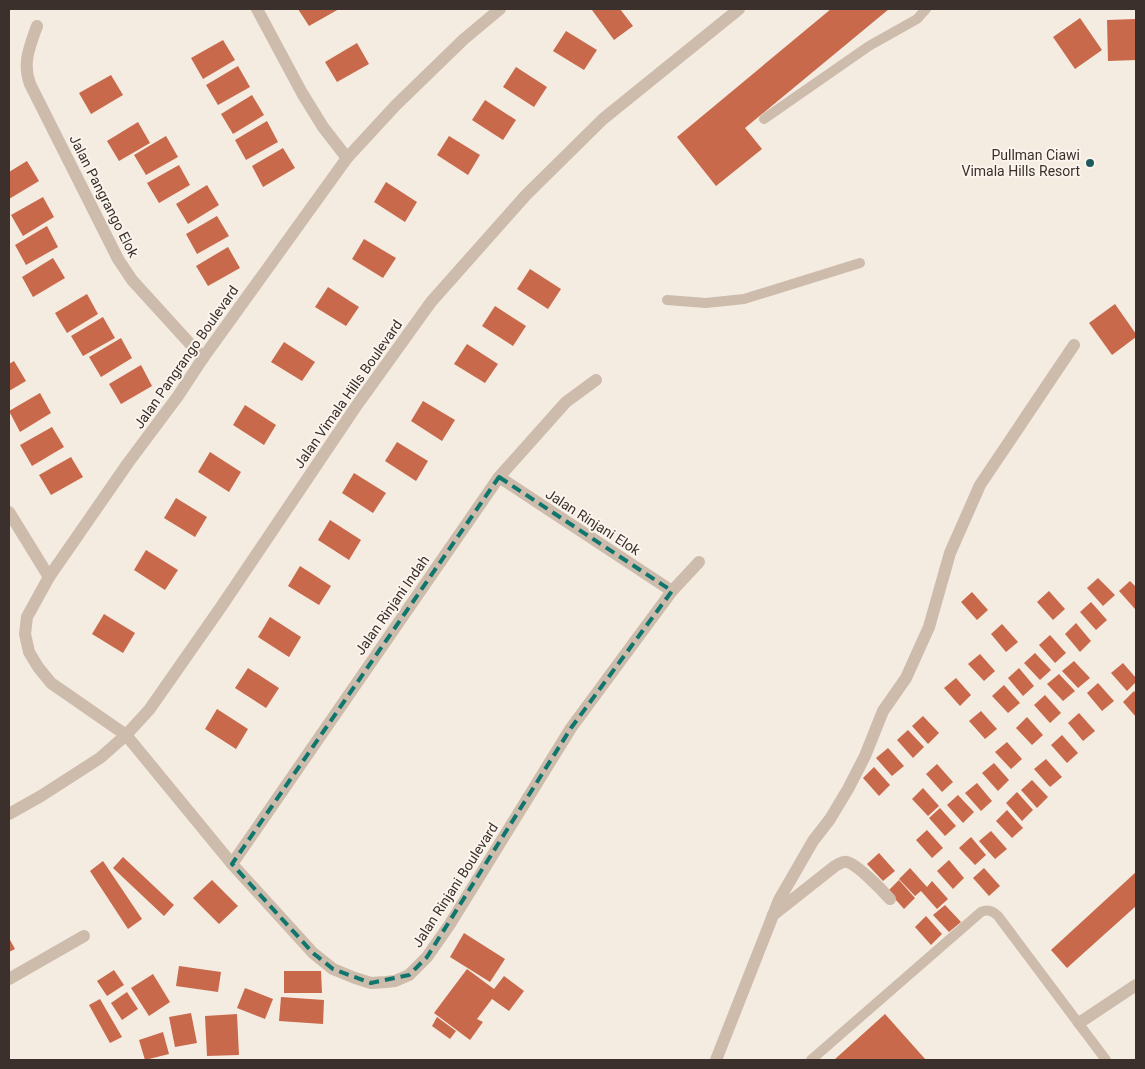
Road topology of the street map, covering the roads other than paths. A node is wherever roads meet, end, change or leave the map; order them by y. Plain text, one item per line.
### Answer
1 (257, 9) edge
2 (500, 9) edge
3 (739, 9) edge
4 (926, 9) edge
5 (37, 26) dead end
6 (764, 119) dead end
7 (347, 158) junction
8 (860, 263) dead end
9 (667, 300) dead end
10 (1074, 345) dead end
11 (202, 358) junction
12 (596, 380) dead end
13 (499, 478) junction
14 (9, 512) edge
15 (699, 562) dead end
16 (49, 578) junction
17 (672, 591) junction
18 (126, 735) junction
19 (9, 814) edge
20 (232, 864) junction
21 (890, 899) dead end
22 (772, 917) junction
23 (84, 936) dead end
24 (9, 979) edge
25 (1136, 985) edge
26 (1079, 1023) junction
27 (716, 1060) edge
28 (811, 1060) edge
29 (1106, 1060) edge

1 - 7 street
2 - 7 street, Jalan Pangrango Boulevard
3 - 18 street, Jalan Vimala Hills Boulevard
4 - 6 lane
5 - 11 street, Jalan Pangrango Elok
7 - 11 street, Jalan Pangrango Boulevard
8 - 9 lane
10 - 22 street
11 - 16 street, Jalan Pangrango Boulevard
12 - 13 street, Jalan Rinjani Indah
13 - 17 street, Jalan Rinjani Elok
13 - 20 street, Jalan Rinjani Indah
14 - 16 street
15 - 17 street, Jalan Rinjani Boulevard
16 - 18 street, Jalan Pangrango Boulevard
17 - 20 street, Jalan Rinjani Boulevard
18 - 19 street, Jalan Vimala Hills Boulevard
18 - 20 street, Jalan Rinjani Boulevard
21 - 22 street
22 - 27 street
23 - 24 street
25 - 26 street
26 - 28 lane
26 - 29 lane

